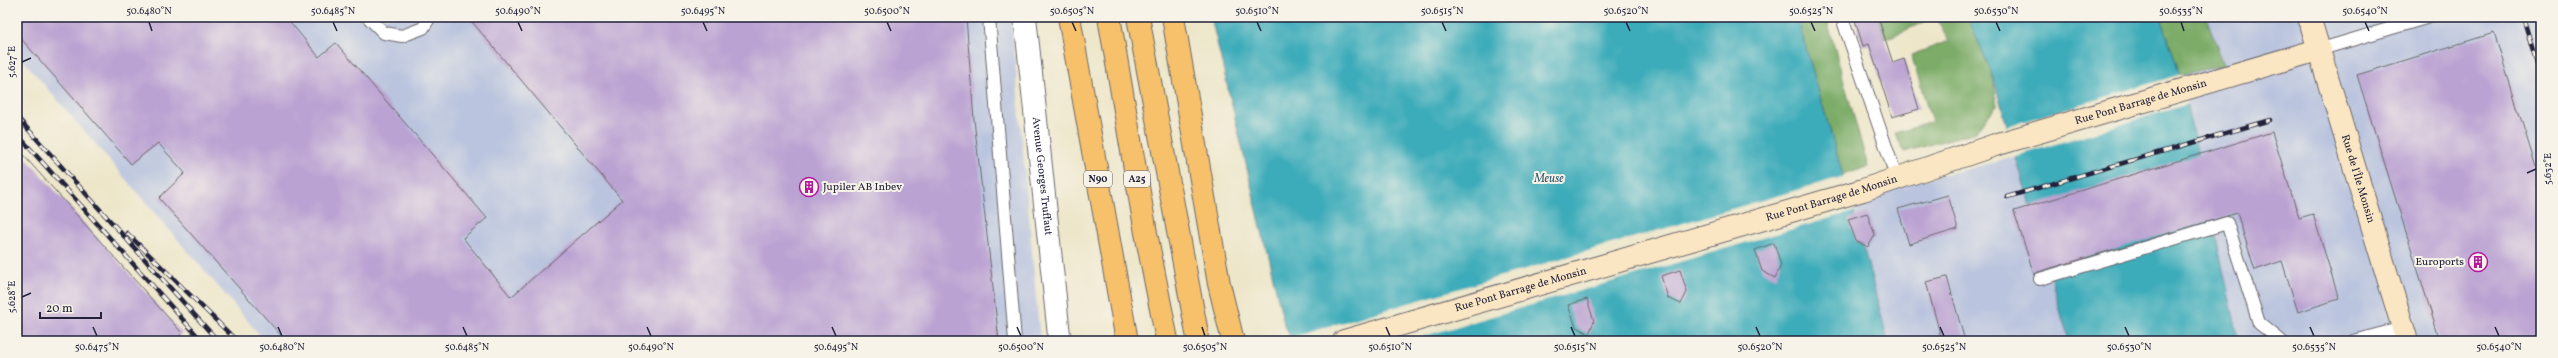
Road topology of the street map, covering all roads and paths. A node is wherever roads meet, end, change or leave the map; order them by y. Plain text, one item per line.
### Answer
1 (368, 17) edge
2 (430, 17) edge
3 (989, 17) edge
4 (1025, 17) edge
5 (1069, 17) edge
6 (1109, 17) edge
7 (1138, 17) edge
8 (1173, 17) edge
9 (2309, 17) edge
10 (2429, 17) edge
11 (1842, 18) dead end
12 (2318, 50) junction
13 (1897, 179) junction
14 (2040, 279) dead end
15 (1197, 333) dead end
16 (2405, 334) edge
17 (1060, 339) edge
18 (1167, 340) edge
19 (1016, 341) edge
20 (1127, 341) edge
21 (1233, 341) edge
22 (1344, 341) edge
23 (2281, 341) edge
24 (2353, 341) edge

1 - 2 lane
3 - 19 lane
4 - 17 street, Avenue Georges Truffaut
5 - 20 main road, N90
6 - 18 main road, A25
7 - 15 main road, A25
8 - 21 main road
9 - 12 street, Rue de l'Île Monsin
10 - 12 lane
11 - 13 lane
12 - 13 street, Rue Pont Barrage de Monsin
12 - 16 street, Rue de l'Île Monsin
13 - 22 street, Rue Pont Barrage de Monsin
14 - 23 lane
16 - 24 lane

